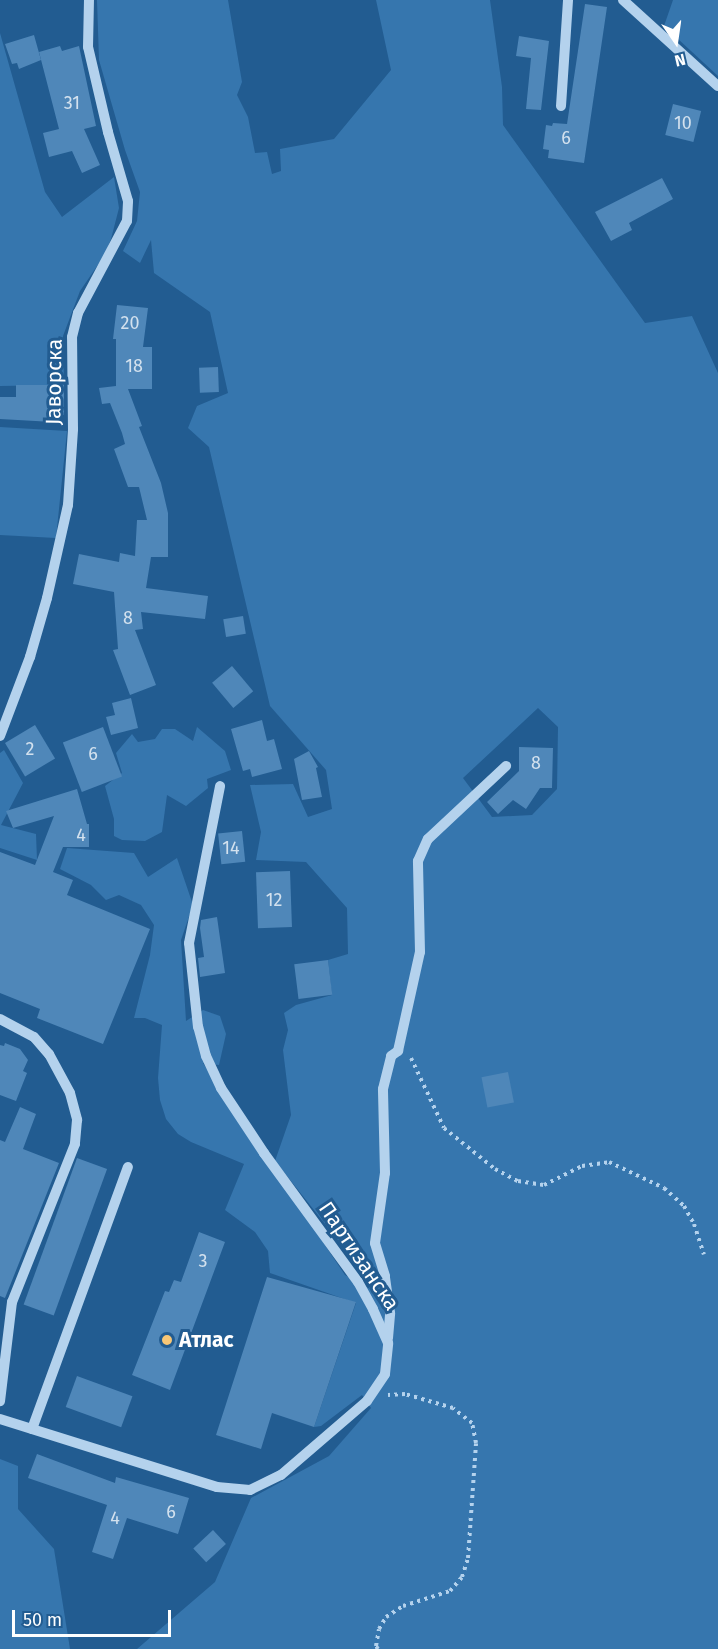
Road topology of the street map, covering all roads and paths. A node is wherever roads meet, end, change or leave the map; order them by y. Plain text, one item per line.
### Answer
1 (89, 0) edge
2 (568, 0) edge
3 (623, 0) edge
4 (718, 86) edge
5 (561, 106) dead end
6 (0, 736) edge
7 (506, 766) dead end
8 (220, 786) dead end
9 (0, 1019) edge
10 (398, 1051) junction
11 (128, 1167) dead end
12 (704, 1254) dead end
13 (388, 1343) junction
14 (0, 1401) edge
15 (367, 1401) junction
16 (0, 1419) edge
17 (32, 1429) junction
18 (377, 1648) edge

1 - 6 street, Јаворска
2 - 5 street
3 - 4 street
7 - 10 street
8 - 13 street, Партизанска
9 - 14 street
10 - 12 path
10 - 13 street
11 - 17 street
13 - 15 street, Партизанска
15 - 17 street, Партизанска
15 - 18 path
16 - 17 street, Партизанска

